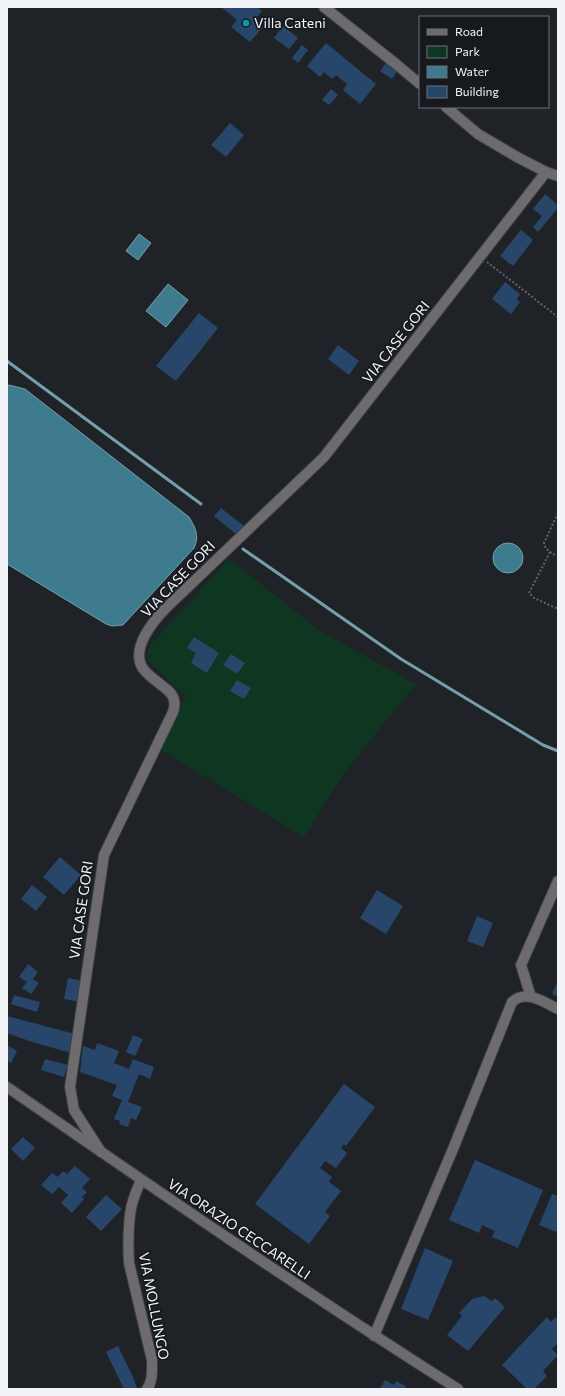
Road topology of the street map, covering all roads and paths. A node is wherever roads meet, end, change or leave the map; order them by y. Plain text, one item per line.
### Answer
1 (324, 7) edge
2 (419, 83) edge
3 (447, 108) edge
4 (546, 172) junction
5 (558, 176) edge
6 (480, 256) junction
7 (558, 317) edge
8 (558, 513) edge
9 (550, 552) junction
10 (558, 556) edge
11 (558, 609) edge
12 (558, 881) edge
13 (531, 997) junction
14 (558, 1009) edge
15 (7, 1087) edge
16 (101, 1152) junction
17 (141, 1180) junction
18 (374, 1336) junction
19 (147, 1389) edge
20 (458, 1389) edge

1 - 2 street
3 - 4 street
4 - 5 street
4 - 6 street, VIA CASE GORI
6 - 7 path
6 - 16 street, VIA CASE GORI
8 - 9 path
9 - 10 path
9 - 11 path
12 - 13 street
13 - 14 street
13 - 18 street
15 - 16 street, VIA ORAZIO CECCARELLI
16 - 17 street, VIA ORAZIO CECCARELLI
17 - 18 street, VIA ORAZIO CECCARELLI
17 - 19 street, VIA MOLLUNGO
18 - 20 street, VIA ORAZIO CECCARELLI

